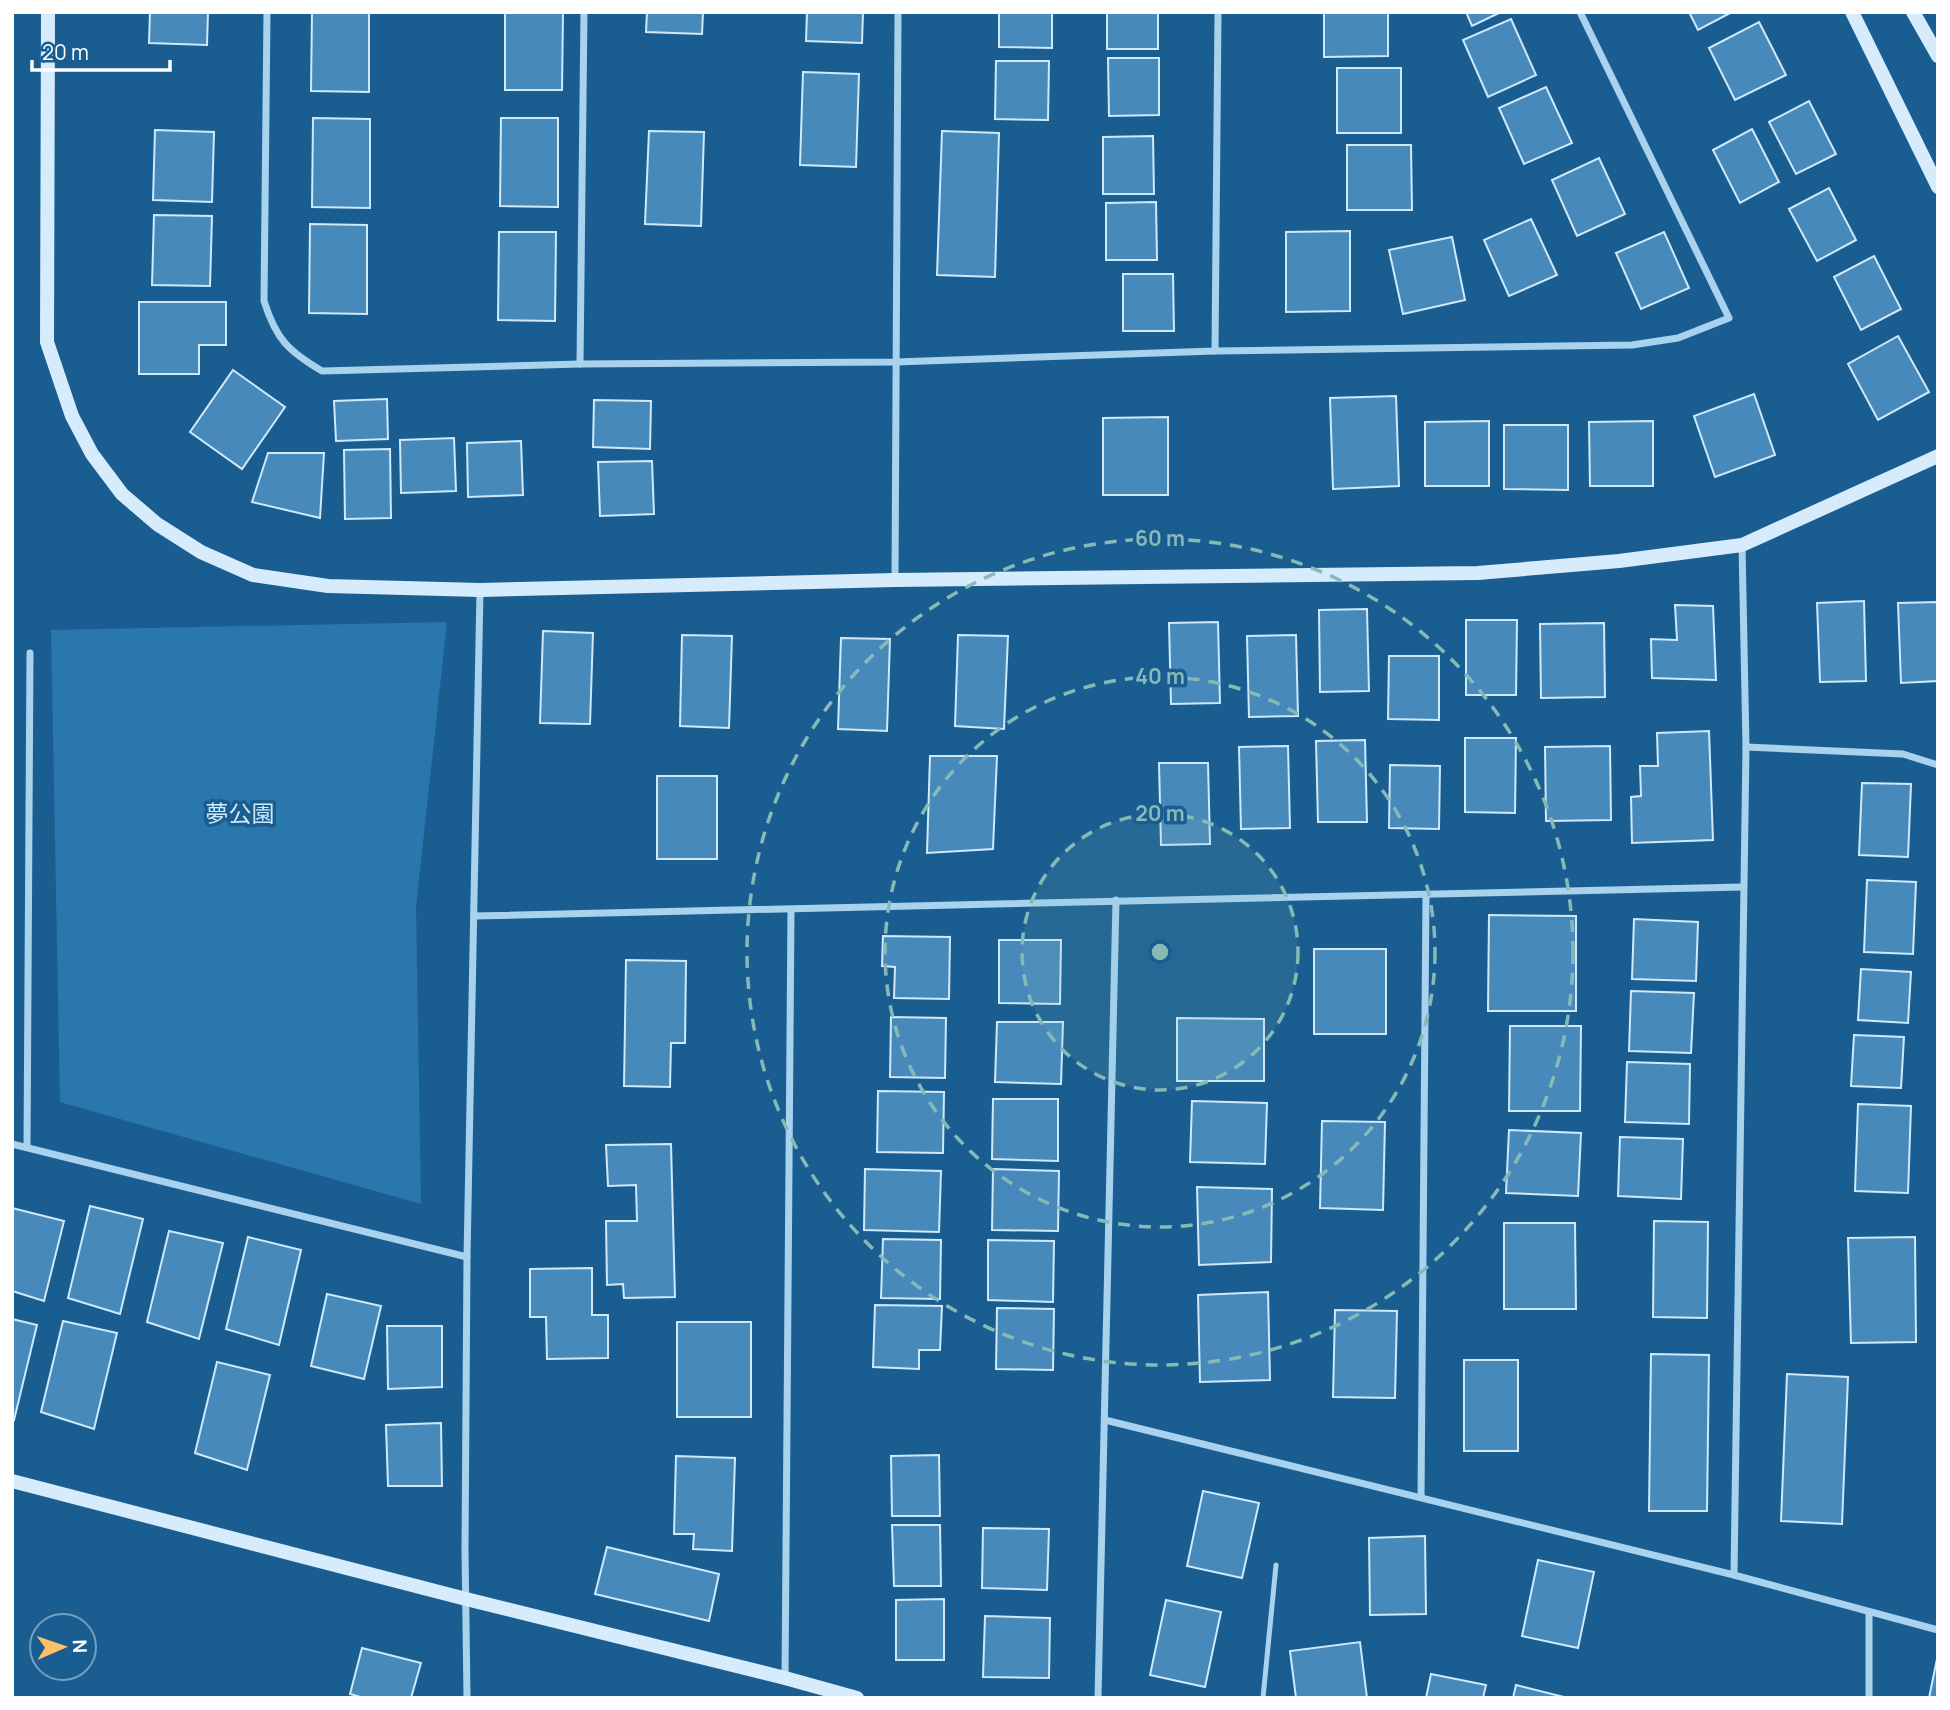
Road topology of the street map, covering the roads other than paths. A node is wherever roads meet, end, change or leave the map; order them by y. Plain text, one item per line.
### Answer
1 (48, 12) edge
2 (267, 12) edge
3 (584, 12) edge
4 (898, 12) edge
5 (1218, 12) edge
6 (1580, 12) edge
7 (1852, 12) edge
8 (1913, 12) edge
9 (1938, 56) edge
10 (1938, 187) edge
11 (1215, 351) junction
12 (896, 362) junction
13 (580, 364) junction
14 (1938, 456) edge
15 (1742, 545) junction
16 (895, 580) junction
17 (480, 590) junction
18 (30, 653) dead end
19 (1746, 747) junction
20 (1938, 765) edge
21 (1742, 887) junction
22 (1426, 895) junction
23 (1116, 900) junction
24 (791, 910) junction
25 (474, 916) junction
26 (12, 1144) edge
27 (27, 1147) junction
28 (467, 1257) junction
29 (1105, 1420) junction
30 (12, 1481) edge
31 (1421, 1497) junction
32 (1276, 1565) dead end
33 (1734, 1575) junction
34 (466, 1600) junction
35 (1869, 1613) junction
36 (1938, 1630) edge
37 (785, 1678) junction
38 (467, 1698) edge
39 (857, 1698) edge
40 (1098, 1698) edge
41 (1263, 1698) edge
42 (1868, 1698) edge

1 - 17 street
2 - 13 street
3 - 13 street
4 - 12 street
5 - 11 street
6 - 11 street
7 - 10 street
8 - 9 street
11 - 12 street
12 - 13 street
12 - 16 street
14 - 15 street
15 - 16 street
15 - 19 street
16 - 17 street
17 - 25 street
18 - 27 street
19 - 20 street
19 - 21 street
21 - 22 street
21 - 33 street
22 - 23 street
22 - 31 street
23 - 24 street
23 - 29 street
24 - 25 street
24 - 37 street
25 - 28 street
26 - 27 street
27 - 28 street
28 - 34 street
29 - 31 street
29 - 40 street
30 - 34 street
31 - 33 street
32 - 41 lane
33 - 35 street
34 - 37 street
34 - 38 street
35 - 36 street
35 - 42 street
37 - 39 street

